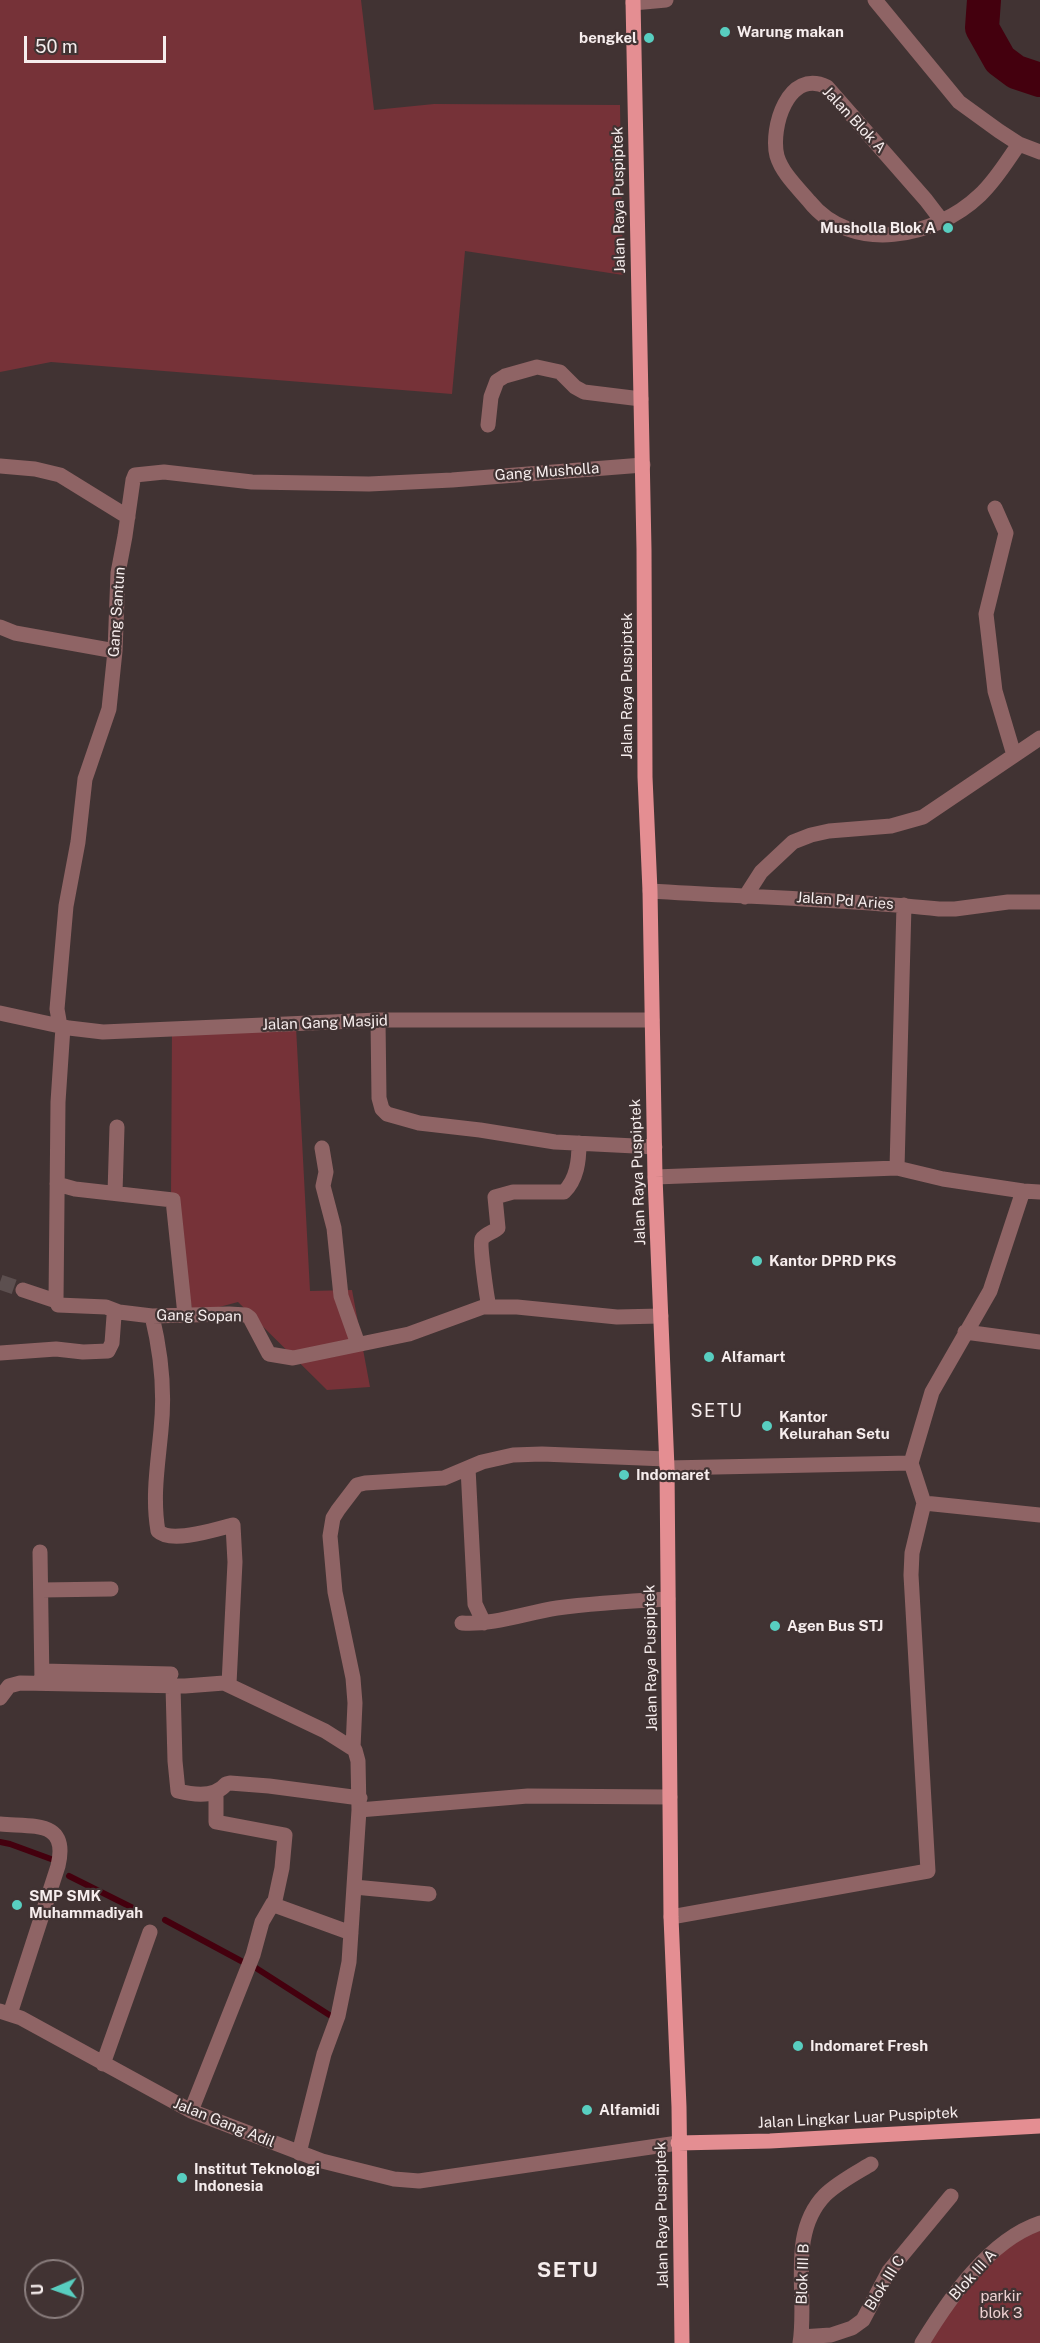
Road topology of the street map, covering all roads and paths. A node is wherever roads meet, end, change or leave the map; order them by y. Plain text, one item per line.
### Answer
1 (666, 0) edge
2 (875, 0) edge
3 (633, 1) edge
4 (1020, 144) junction
5 (1040, 152) edge
6 (942, 221) junction
7 (641, 399) junction
8 (488, 425) dead end
9 (643, 465) junction
10 (0, 466) edge
11 (452, 480) joint
12 (995, 508) dead end
13 (128, 517) junction
14 (0, 627) edge
15 (115, 651) junction
16 (1040, 738) edge
17 (1014, 755) junction
18 (650, 891) junction
19 (745, 897) junction
20 (1040, 902) edge
21 (904, 905) junction
22 (0, 1013) edge
23 (378, 1020) junction
24 (652, 1020) junction
25 (62, 1026) junction
26 (117, 1127) dead end
27 (579, 1143) junction
28 (655, 1147) junction
29 (322, 1148) dead end
30 (897, 1168) junction
31 (655, 1177) junction
32 (57, 1184) junction
33 (1023, 1191) junction
34 (1040, 1192) edge
35 (115, 1193) junction
36 (23, 1290) tunnel mouth
37 (56, 1301) junction
38 (489, 1307) junction
39 (119, 1312) junction
40 (185, 1315) junction
41 (152, 1316) junction
42 (661, 1316) junction
43 (965, 1332) junction
44 (1040, 1342) edge
45 (358, 1344) junction
46 (0, 1353) edge
47 (667, 1463) junction
48 (911, 1463) junction
49 (468, 1468) junction
50 (924, 1503) junction
51 (1040, 1515) edge
52 (40, 1552) dead end
53 (111, 1589) dead end
54 (41, 1590) junction
55 (668, 1599) junction
56 (462, 1623) dead end
57 (484, 1623) junction
58 (42, 1677) junction
59 (172, 1680) junction
60 (229, 1684) junction
61 (1, 1693) edge
62 (353, 1748) junction
63 (216, 1793) junction
64 (670, 1797) junction
65 (359, 1804) junction
66 (0, 1824) edge
67 (354, 1887) junction
68 (429, 1894) dead end
69 (273, 1903) junction
70 (671, 1917) junction
71 (150, 1932) dead end
72 (351, 1934) junction
73 (5, 2012) edge
74 (103, 2064) junction
75 (191, 2111) junction
76 (1040, 2126) edge
77 (678, 2143) junction
78 (298, 2153) junction
79 (871, 2163) dead end
80 (951, 2196) dead end
81 (1040, 2223) edge
82 (800, 2340) edge
83 (682, 2343) edge
84 (922, 2343) edge

1 - 3 street
2 - 4 street
3 - 7 main road, Jalan Raya Puspiptek
4 - 5 street
4 - 6 street, Jalan Blok A
6 - 6 street, Jalan Blok A
7 - 8 street
7 - 9 main road, Jalan Raya Puspiptek
9 - 11 street, Gang Musholla
9 - 18 main road, Jalan Raya Puspiptek
10 - 13 street
11 - 13 street, Gang Santun
12 - 17 street
13 - 15 street, Gang Santun
14 - 15 street
15 - 25 street, Gang Santun
16 - 17 street
17 - 19 street
18 - 19 street, Jalan Pd Aries
18 - 24 main road, Jalan Raya Puspiptek
19 - 21 street, Jalan Pd Aries
20 - 21 street, Jalan Pd Aries
21 - 30 street
22 - 25 street, Jalan Gang Masjid
23 - 24 street, Jalan Gang Masjid
23 - 25 street, Jalan Gang Masjid
23 - 27 street
24 - 28 main road, Jalan Raya Puspiptek
25 - 32 street
26 - 35 street
27 - 28 street
27 - 38 street
28 - 31 main road, Jalan Raya Puspiptek
29 - 45 street
30 - 31 street
30 - 33 street
31 - 42 main road, Jalan Raya Puspiptek
32 - 35 street
32 - 37 street
33 - 34 street
33 - 43 street
35 - 40 street
36 - 37 street, Gang Sopan
37 - 39 street, Gang Sopan
38 - 42 street, Gang Sopan
38 - 45 street, Gang Sopan
39 - 41 street, Gang Sopan
39 - 46 street
40 - 41 street, Gang Sopan
40 - 45 street, Gang Sopan
41 - 60 street
42 - 47 main road, Jalan Raya Puspiptek
43 - 44 street
43 - 48 street
47 - 48 street
47 - 49 street
47 - 55 main road, Jalan Raya Puspiptek
48 - 50 street
49 - 57 street
49 - 62 street
50 - 51 street
50 - 70 street
52 - 54 street
53 - 54 street
54 - 58 street
55 - 57 street
55 - 64 main road, Jalan Raya Puspiptek
56 - 57 street
58 - 59 street
58 - 61 street
59 - 60 street
59 - 63 street
60 - 62 street
62 - 65 street
63 - 65 street
63 - 69 street
64 - 65 street
64 - 70 main road, Jalan Raya Puspiptek
65 - 67 street
66 - 73 street
67 - 68 street
67 - 72 street
69 - 72 street
69 - 75 street
70 - 77 main road, Jalan Raya Puspiptek
71 - 74 street
72 - 78 street
73 - 74 street, Jalan Gang Adil
74 - 75 street, Jalan Gang Adil
75 - 78 street, Jalan Gang Adil
76 - 77 main road, Jalan Lingkar Luar Puspiptek
77 - 78 street, Jalan Gang Adil
77 - 83 main road, Jalan Raya Puspiptek
79 - 82 street, Blok III B
80 - 82 street, Blok III C
81 - 84 street, Blok III A

